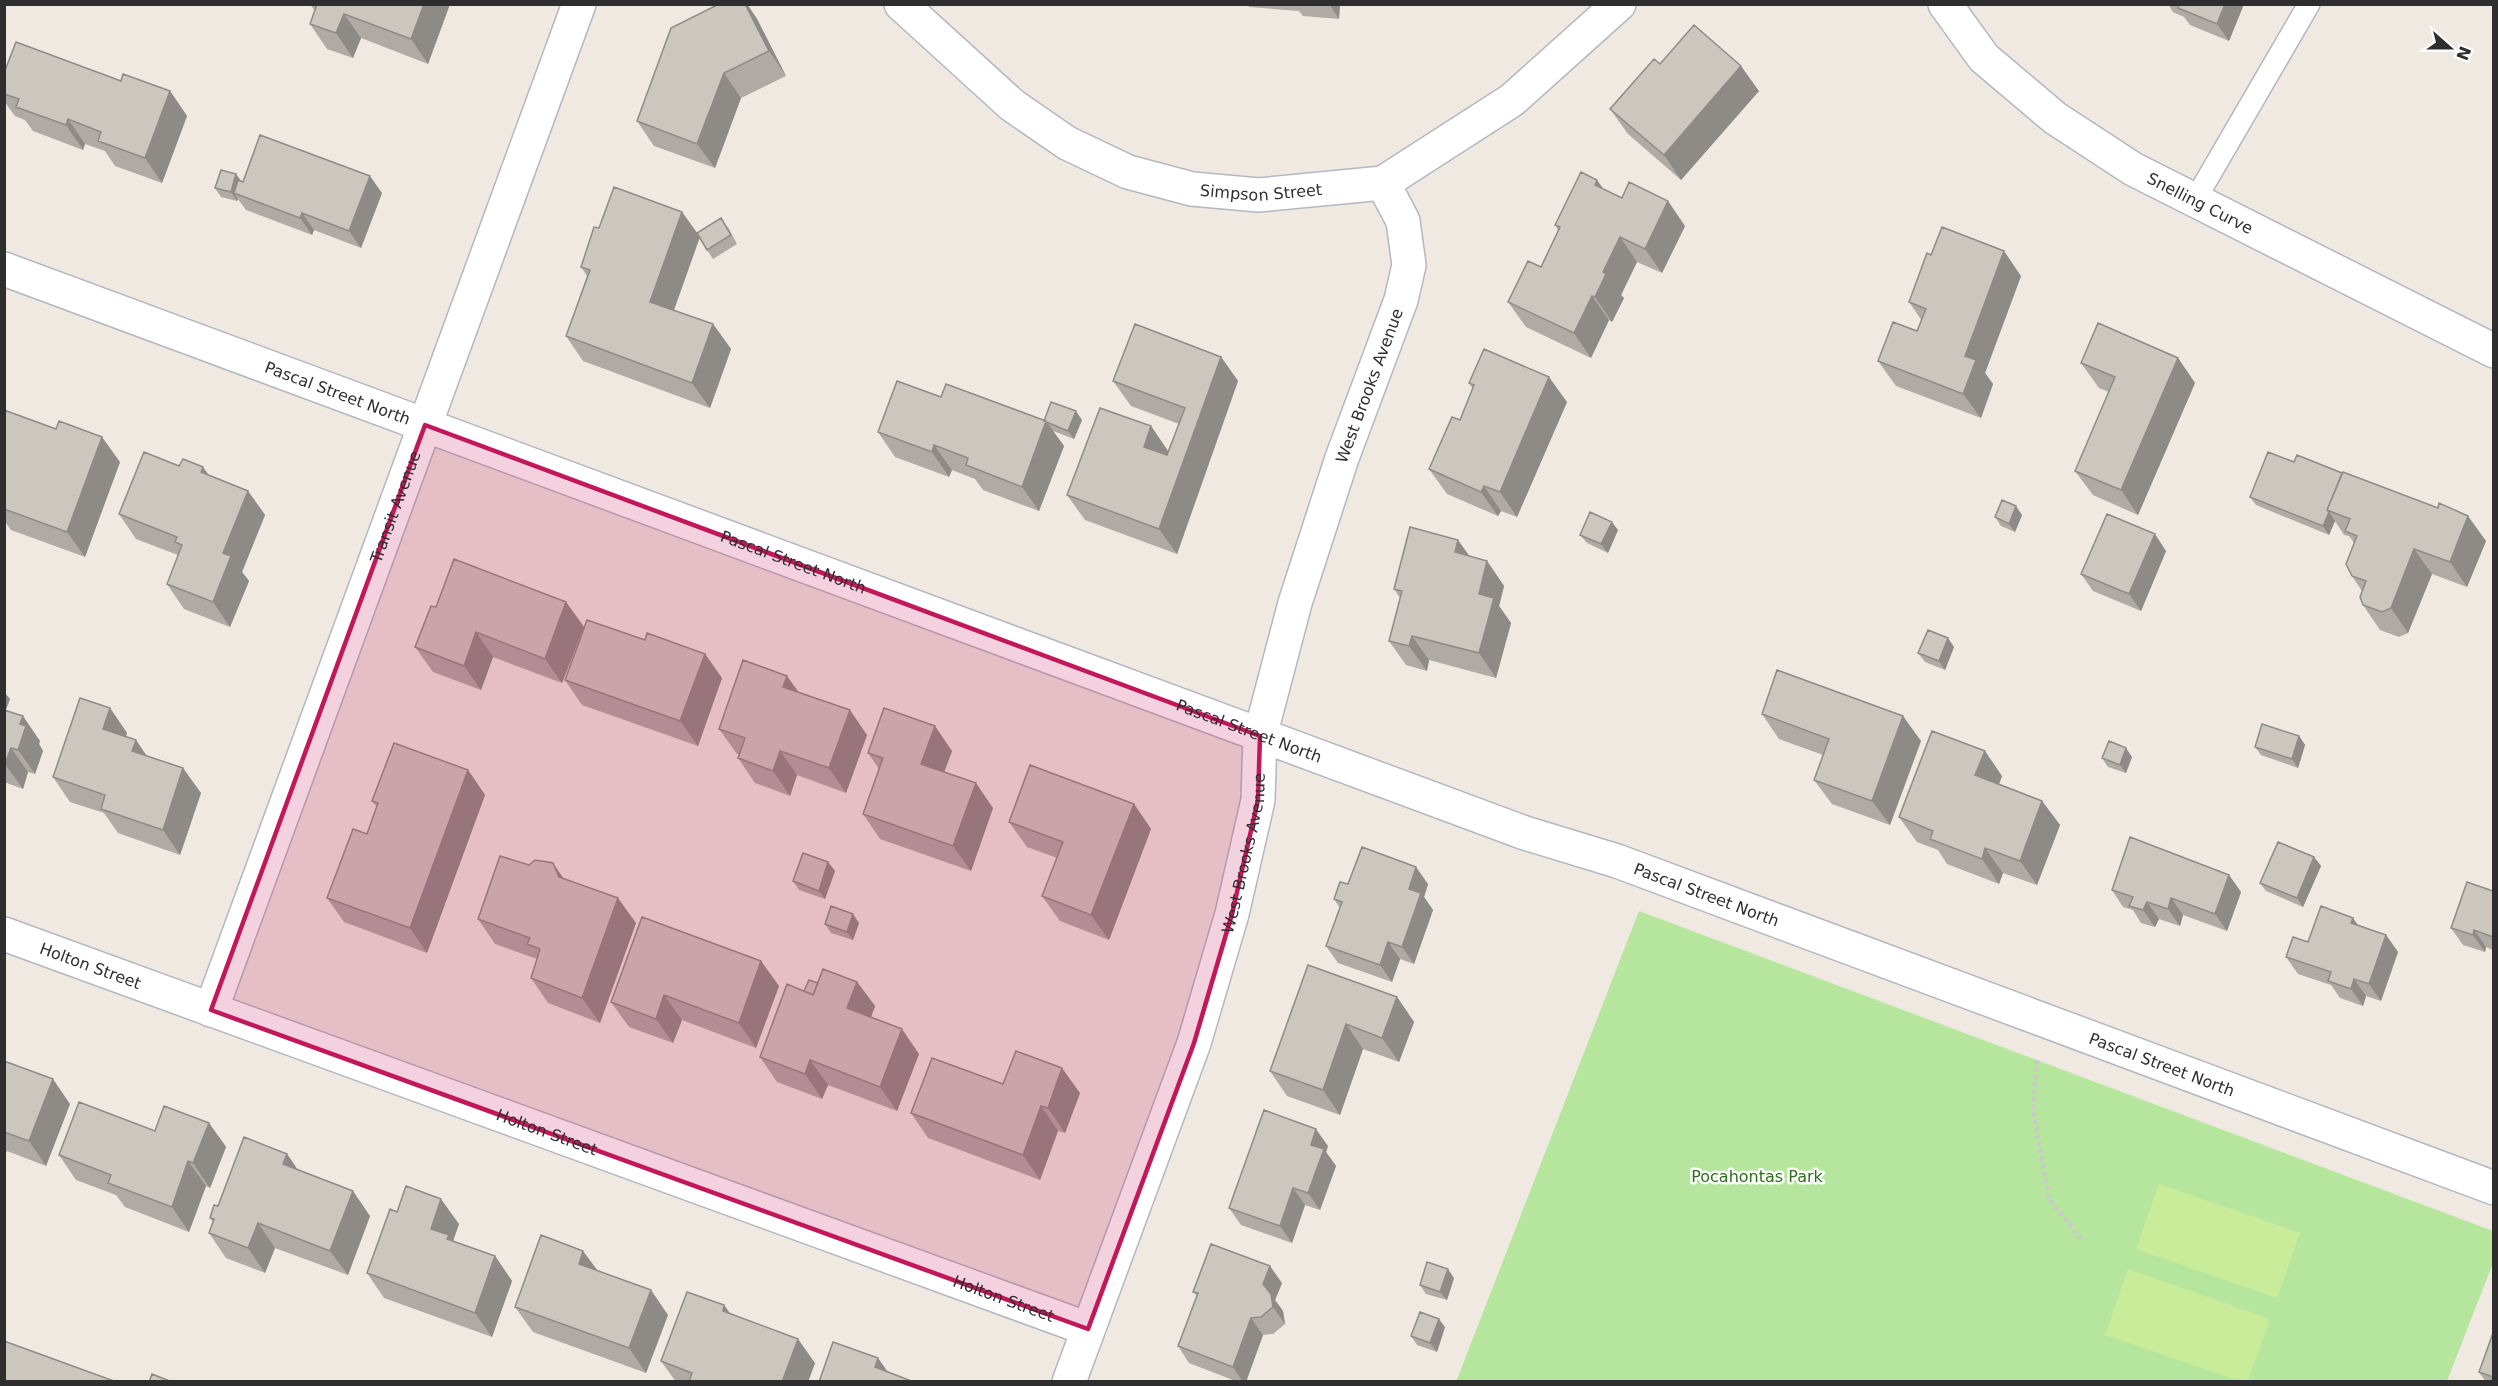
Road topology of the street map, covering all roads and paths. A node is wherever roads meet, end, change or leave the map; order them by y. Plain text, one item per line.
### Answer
1 (579, 4) edge
2 (901, 4) edge
3 (1619, 4) edge
4 (1945, 4) edge
5 (2309, 4) edge
6 (1383, 183) junction
7 (2195, 200) junction
8 (4, 269) edge
9 (2493, 351) edge
10 (425, 425) junction
11 (1260, 736) junction
12 (4, 934) edge
13 (211, 1010) junction
14 (2049, 1022) junction
15 (2493, 1188) edge
16 (2082, 1240) dead end
17 (1088, 1329) junction
18 (1069, 1382) edge

1 - 10 street, Transit Avenue
2 - 6 street, Simpson Street
3 - 6 street, Simpson Street
4 - 7 street, Snelling Curve
5 - 7 lane
6 - 11 street, West Brooks Avenue
7 - 9 street, Snelling Curve
8 - 10 street, Pascal Street North
10 - 11 street, Pascal Street North
10 - 13 street, Transit Avenue
11 - 14 street, Pascal Street North
11 - 17 street, West Brooks Avenue
12 - 13 street, Holton Street
13 - 17 street, Holton Street
14 - 15 street, Pascal Street North
14 - 16 path
17 - 18 street, West Brooks Avenue

